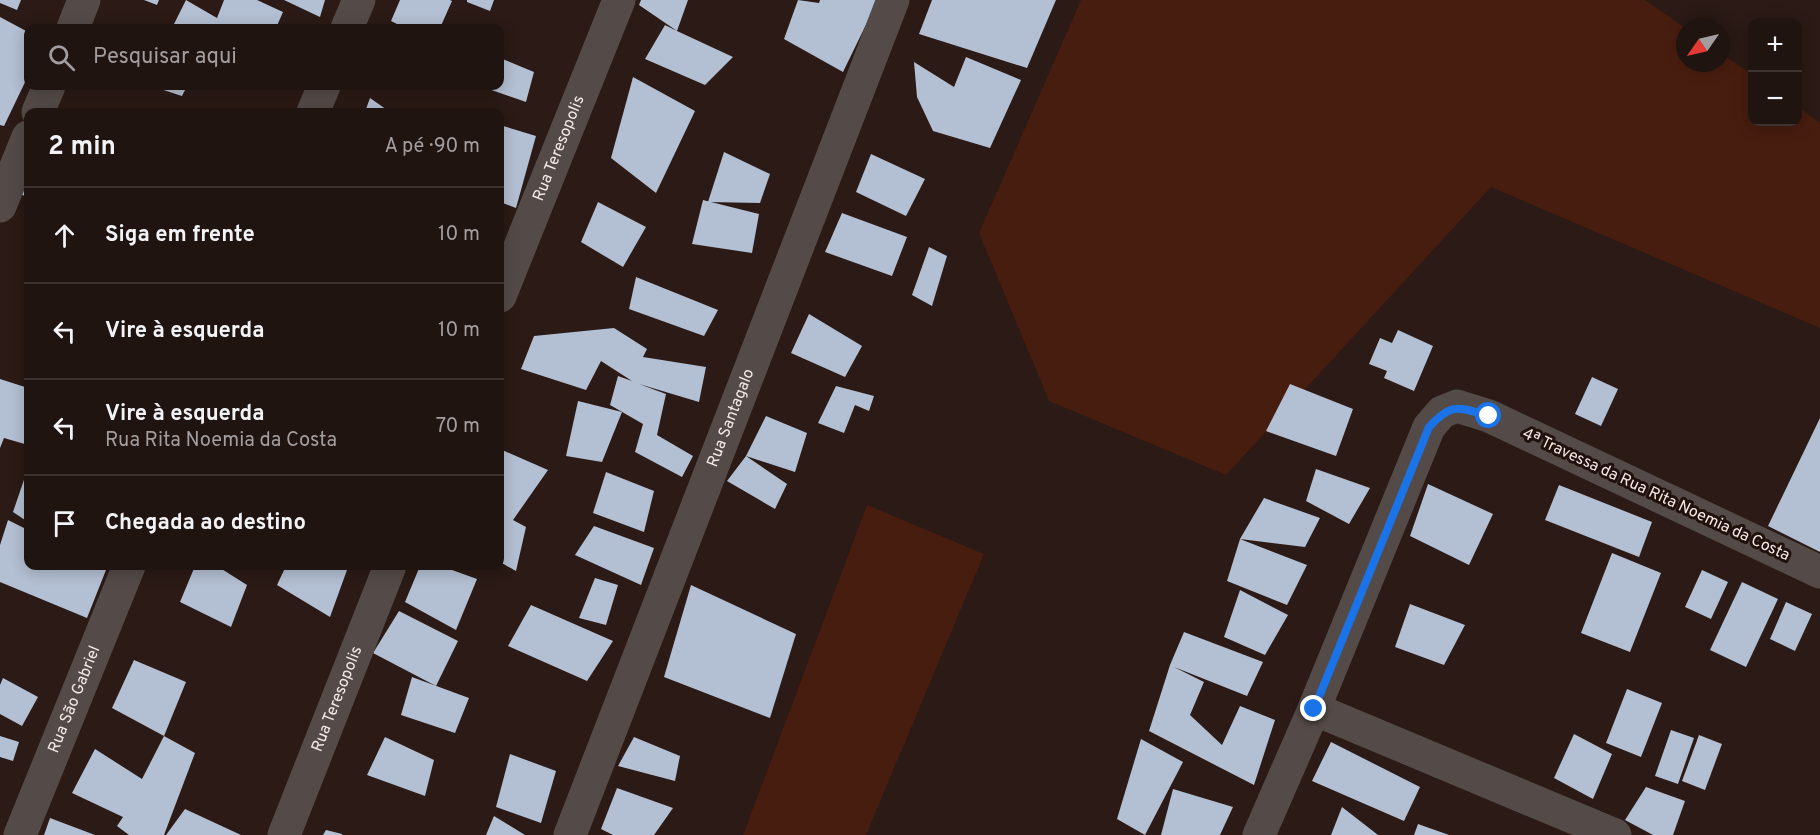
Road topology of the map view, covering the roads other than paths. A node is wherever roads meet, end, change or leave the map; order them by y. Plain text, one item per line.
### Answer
1 (84, 0) edge
2 (359, 0) edge
3 (619, 0) edge
4 (893, 0) edge
5 (75, 24) edge
6 (349, 24) edge
7 (48, 90) edge
8 (322, 90) edge
9 (40, 108) edge
10 (315, 108) edge
11 (24, 147) edge
12 (0, 206) edge
13 (504, 286) edge
14 (127, 570) edge
15 (388, 570) edge
16 (1820, 572) edge
17 (1314, 709) junction
18 (20, 835) edge
19 (284, 835) edge
20 (570, 835) edge
21 (1259, 835) edge
22 (1615, 835) edge

1 - 5 street
2 - 6 street
3 - 13 street, Rua Teresopolis
4 - 20 street, Rua Santagalo
7 - 9 street
8 - 10 street
11 - 12 street
14 - 18 street, Rua São Gabriel
15 - 19 street, Rua Teresopolis
16 - 17 street, 4ª Travessa da Rua Rita Noemia da Costa
17 - 21 street
17 - 22 street

